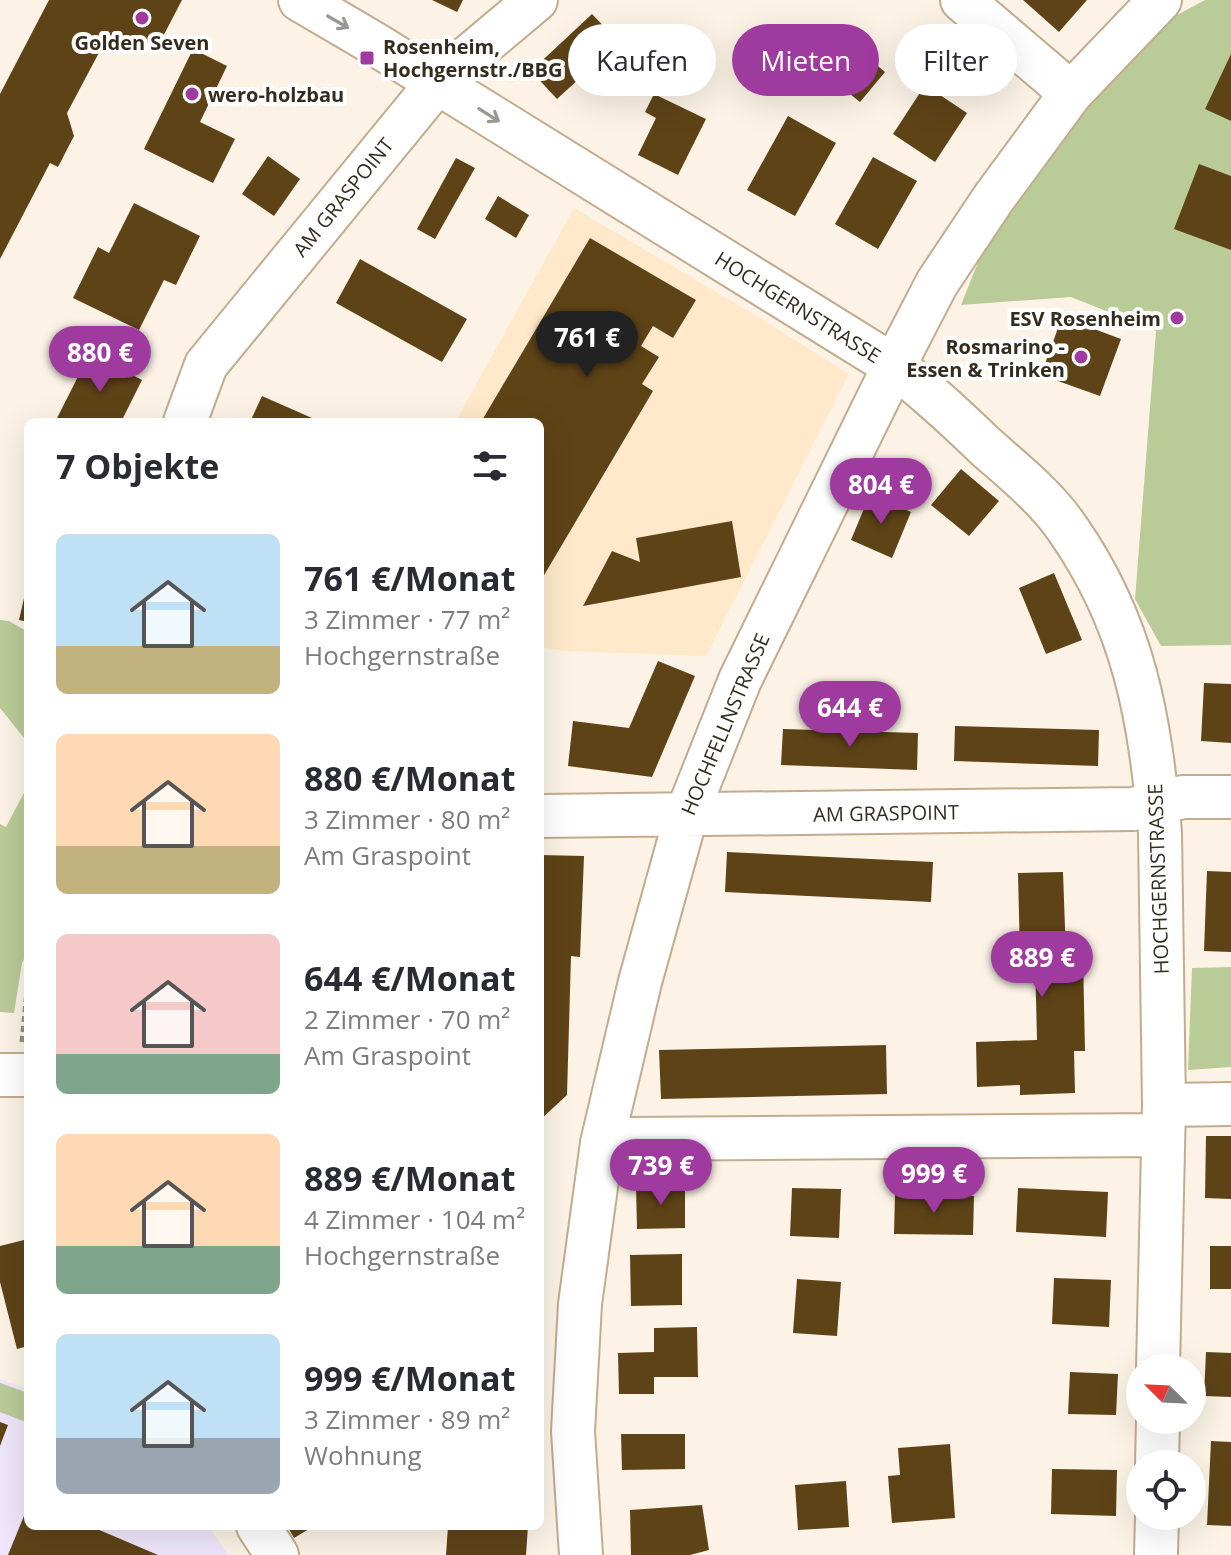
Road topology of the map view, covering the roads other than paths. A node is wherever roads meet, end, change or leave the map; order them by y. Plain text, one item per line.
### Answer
1 (300, 0) edge
2 (536, 0) edge
3 (962, 0) edge
4 (1160, 0) edge
5 (437, 83) junction
6 (1071, 93) junction
7 (894, 366) junction
8 (186, 418) edge
9 (1231, 797) edge
10 (1157, 804) junction
11 (544, 816) edge
12 (686, 816) junction
13 (1231, 1104) edge
14 (1163, 1120) junction
15 (602, 1143) junction
16 (1158, 1354) edge
17 (261, 1530) edge
18 (1157, 1530) edge
19 (277, 1555) edge
20 (581, 1555) edge
21 (1156, 1555) edge

1 -> 5 street, HOCHGERNSTRASSE
2 - 5 street, AM GRASPOINT
3 - 6 street
4 - 6 street, HOCHFELLNSTRASSE
5 -> 7 street, HOCHGERNSTRASSE
5 - 8 street, AM GRASPOINT
6 - 7 street, HOCHFELLNSTRASSE
7 - 10 street, HOCHGERNSTRASSE
7 - 12 street, HOCHFELLNSTRASSE
9 - 10 street, AM GRASPOINT
10 - 12 street, AM GRASPOINT
10 - 14 street, HOCHGERNSTRASSE
11 - 12 street, AM GRASPOINT
12 - 15 street, HOCHFELLNSTRASSE
13 - 14 street
14 - 15 street
14 - 16 street, HOCHGERNSTRASSE
15 - 20 street, HOCHFELLNSTRASSE
17 - 19 street
18 - 21 street

